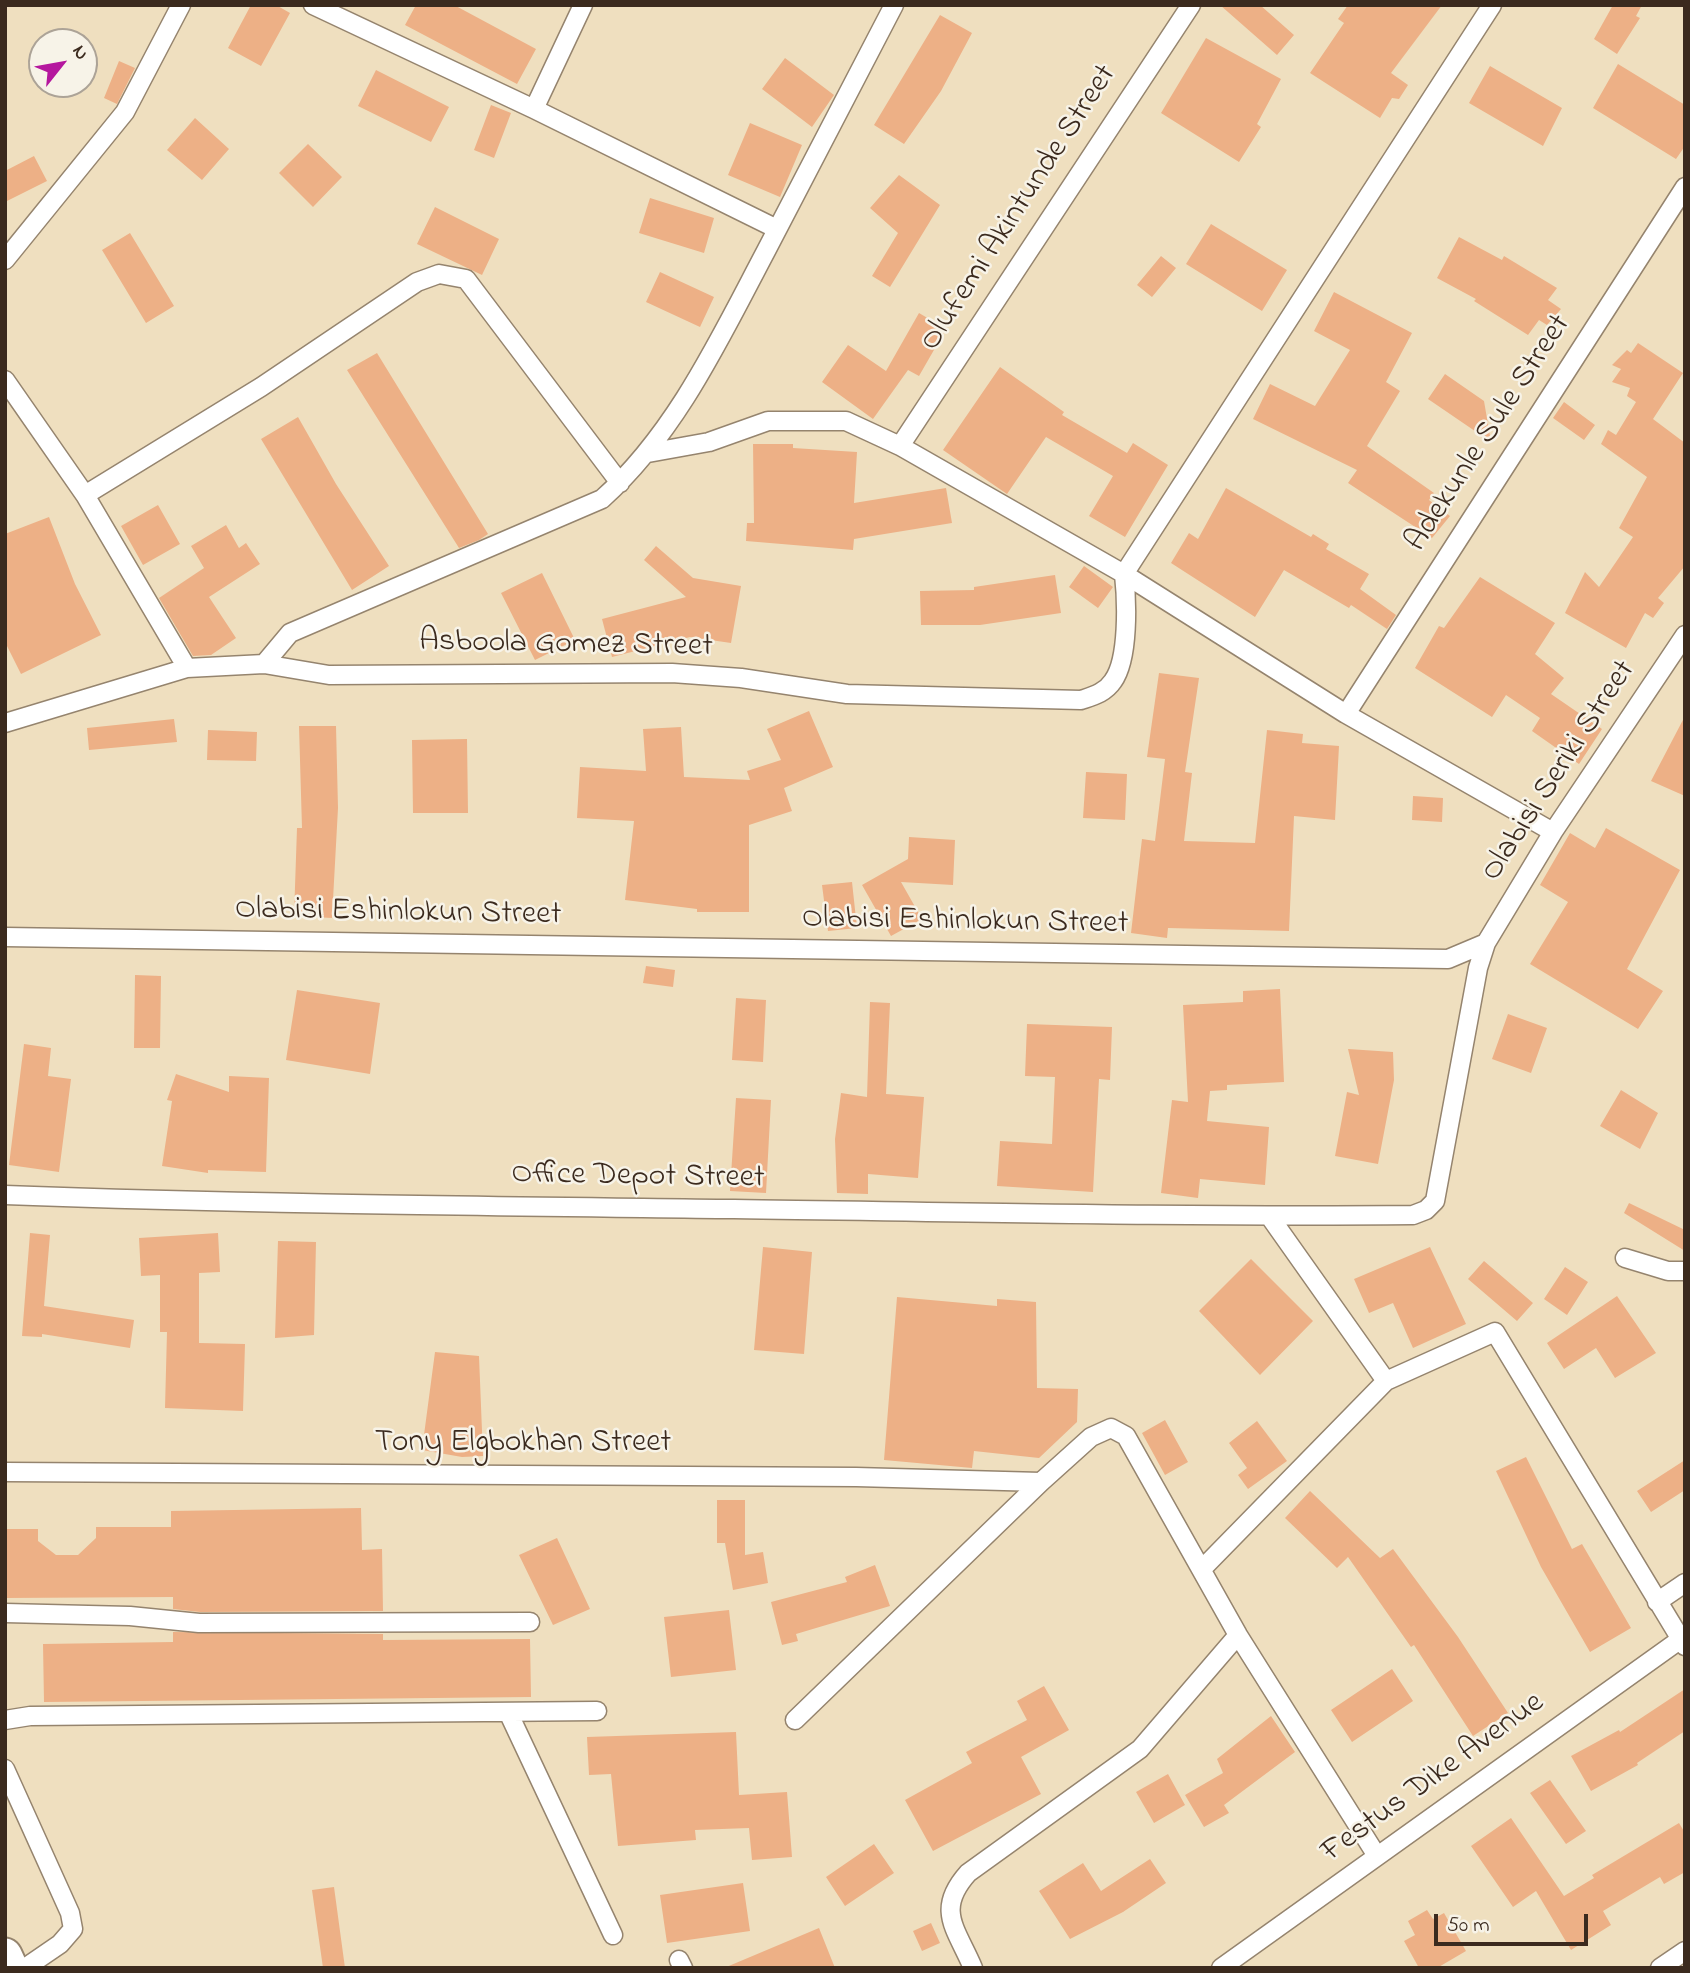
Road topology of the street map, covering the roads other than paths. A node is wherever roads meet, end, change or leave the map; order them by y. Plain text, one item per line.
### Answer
1 (313, 5) edge
2 (583, 5) edge
3 (894, 5) edge
4 (1191, 5) edge
5 (1492, 5) edge
6 (174, 8) edge
7 (534, 109) junction
8 (1685, 187) edge
9 (777, 229) junction
10 (5, 260) edge
11 (5, 380) edge
12 (900, 446) junction
13 (648, 453) junction
14 (620, 483) junction
15 (85, 495) junction
16 (1124, 574) junction
17 (1685, 635) edge
18 (264, 664) junction
19 (187, 668) junction
20 (1346, 714) junction
21 (5, 723) edge
22 (1553, 832) junction
23 (5, 937) edge
24 (1486, 943) junction
25 (5, 1195) edge
26 (1270, 1217) junction
27 (1625, 1258) dead end
28 (1685, 1271) edge
29 (1385, 1381) junction
30 (5, 1472) edge
31 (1041, 1482) junction
32 (1202, 1569) junction
33 (1685, 1583) edge
34 (1657, 1602) junction
35 (5, 1613) edge
36 (530, 1622) dead end
37 (1238, 1635) junction
38 (1683, 1643) edge
39 (597, 1711) dead end
40 (508, 1712) junction
41 (5, 1720) edge
42 (795, 1720) dead end
43 (5, 1769) edge
44 (1377, 1856) junction
45 (613, 1935) dead end
46 (1685, 1951) edge
47 (5, 1955) edge
48 (11, 1968) edge
49 (26, 1968) edge
50 (973, 1968) edge
51 (1221, 1968) edge
52 (1660, 1968) edge

1 - 7 street
2 - 7 street
3 - 9 street
4 - 12 street, Olufemi Akintunde Street
5 - 16 street
6 - 10 street
7 - 9 street
8 - 20 street, Adekunle Sule Street
9 - 13 street
11 - 15 street
12 - 13 street
12 - 16 street
13 - 14 street
14 - 15 street
14 - 18 street
15 - 19 street
16 - 18 street, Asboola Gomez Street
16 - 20 street
17 - 22 street, Olabisi Seriki Street
18 - 19 street, Asboola Gomez Street
19 - 21 street, Asboola Gomez Street
20 - 22 street
22 - 24 street, Olabisi Seriki Street
23 - 24 street, Olabisi Eshinlokun Street
24 - 26 street
25 - 26 street, Office Depot Street
26 - 29 street
27 - 28 street
29 - 32 street
29 - 34 street
30 - 31 street, Tony Elgbokhan Street
31 - 32 street
31 - 42 street
32 - 37 street
33 - 34 street
34 - 38 street
35 - 36 street
37 - 44 street
37 - 50 street
38 - 44 street, Festus Dike Avenue
39 - 40 street
40 - 41 street
40 - 45 street
43 - 49 street
44 - 51 street, Festus Dike Avenue
46 - 52 street
47 - 48 highway

